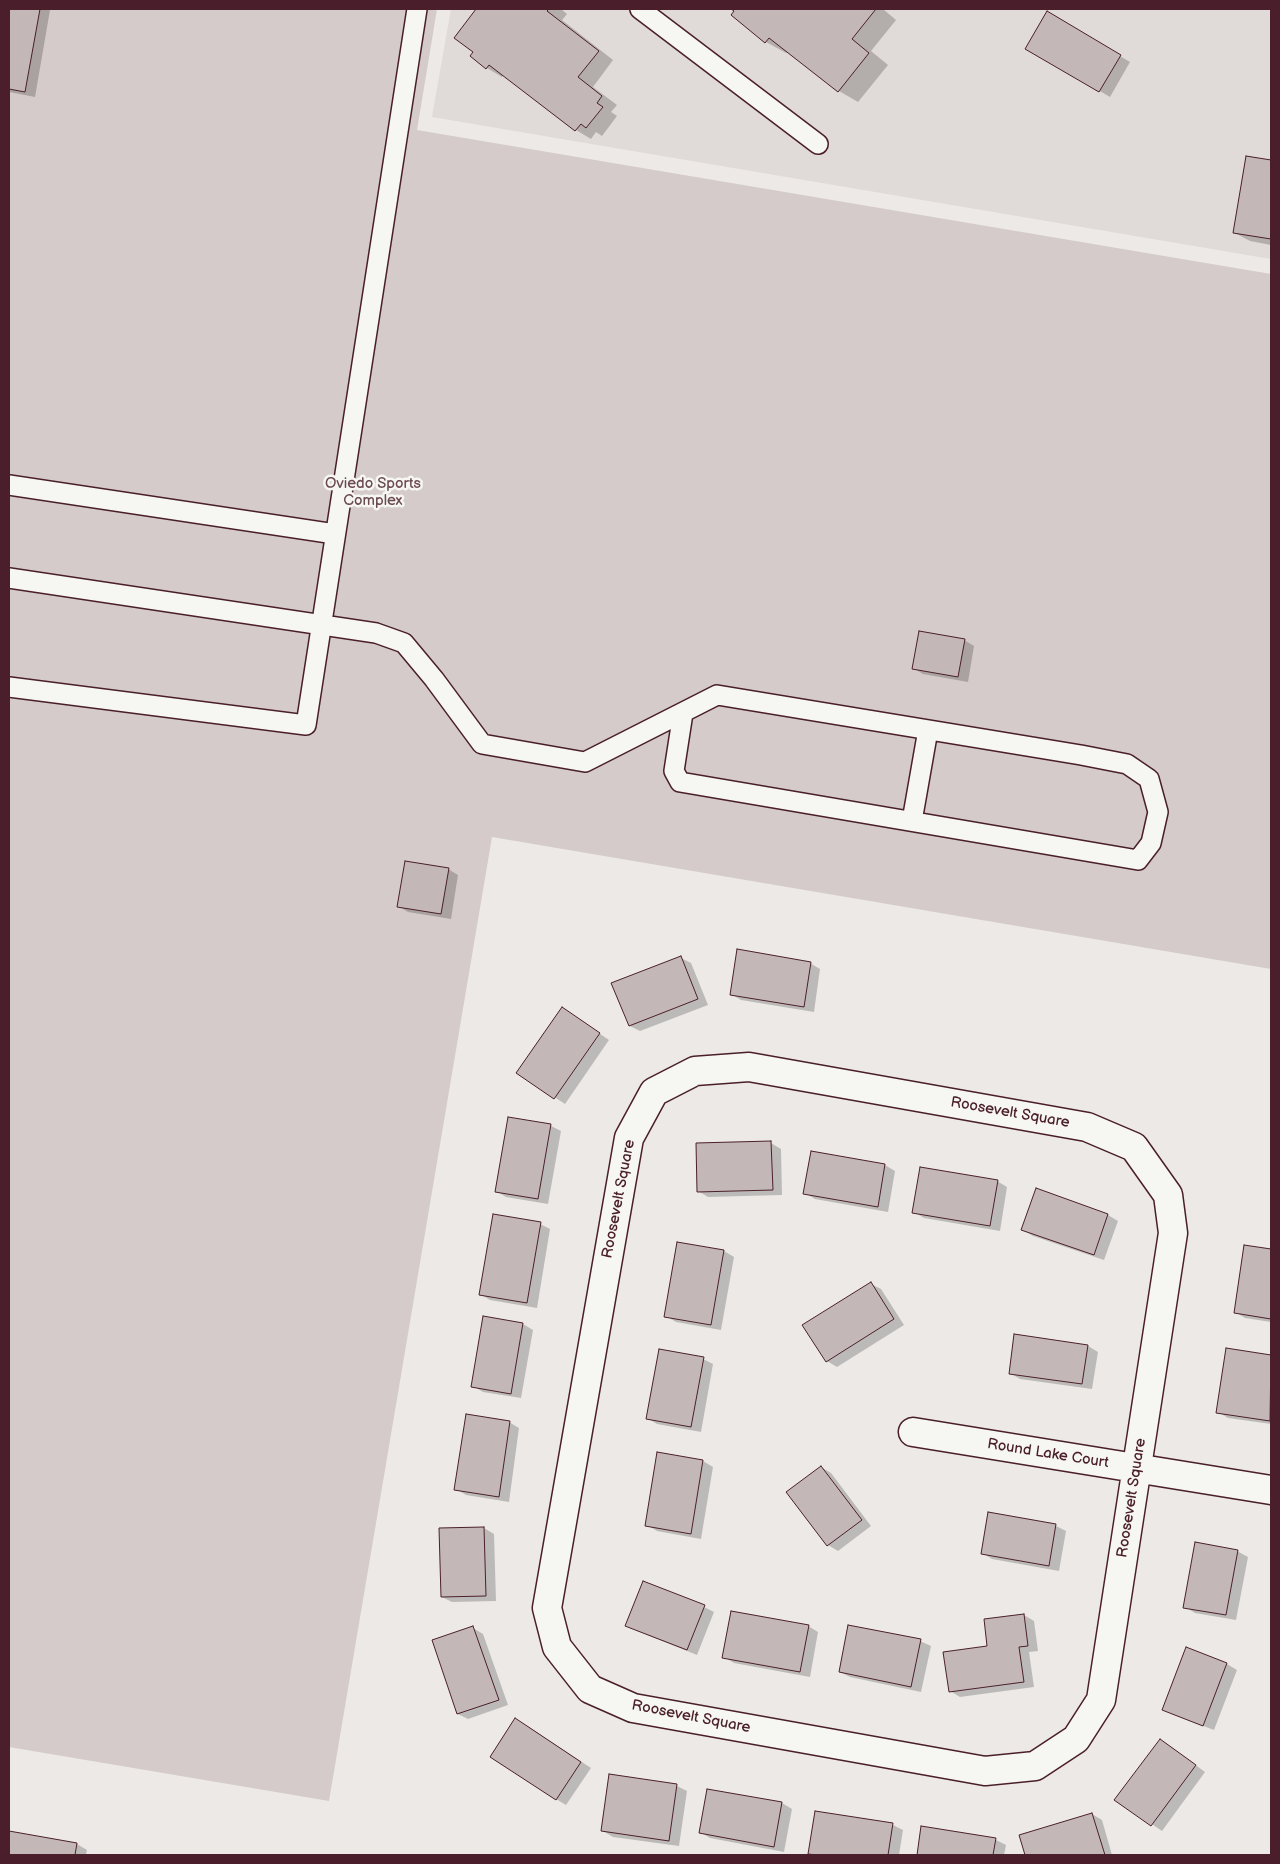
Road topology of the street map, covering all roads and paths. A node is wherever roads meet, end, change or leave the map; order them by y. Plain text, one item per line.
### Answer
1 (417, 9) edge
2 (640, 9) edge
3 (818, 144) dead end
4 (9, 485) edge
5 (335, 534) junction
6 (9, 578) edge
7 (321, 626) junction
8 (9, 687) edge
9 (683, 713) junction
10 (928, 730) junction
11 (912, 821) junction
12 (913, 1432) dead end
13 (1137, 1468) junction
14 (1271, 1490) edge

1 - 5 lane
2 - 3 lane
4 - 5 lane
5 - 7 lane
6 - 7 lane
7 - 8 lane
7 - 9 lane
9 - 10 lane
9 - 11 lane
10 - 11 lane
10 - 11 lane
12 - 13 street, Round Lake Court
13 - 13 street, Roosevelt Square
13 - 14 street, Round Lake Court

